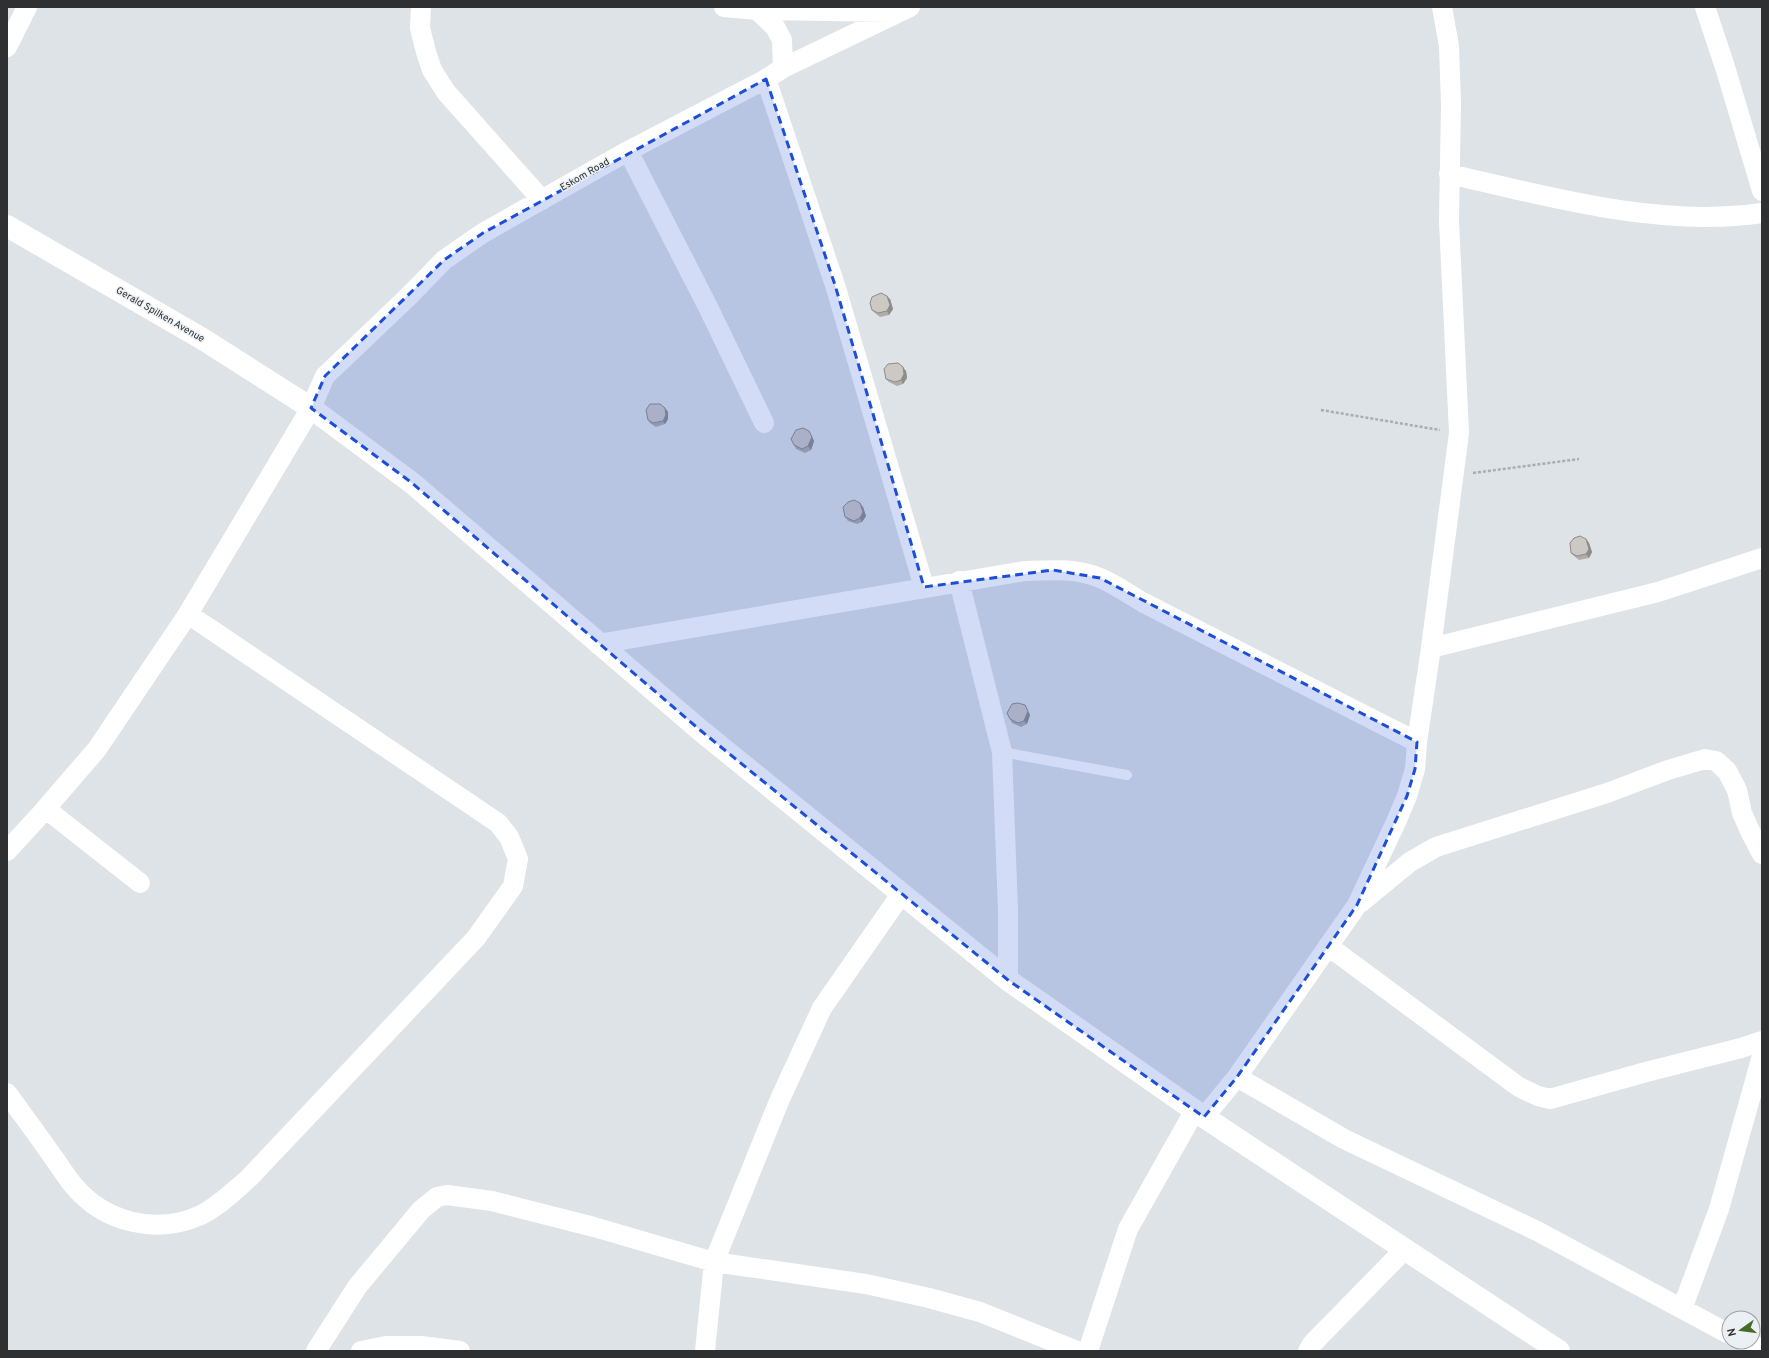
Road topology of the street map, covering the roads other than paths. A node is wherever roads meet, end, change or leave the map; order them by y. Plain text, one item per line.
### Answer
1 (27, 7) edge
2 (421, 7) edge
3 (724, 7) edge
4 (1442, 7) edge
5 (1705, 7) edge
6 (757, 10) junction
7 (875, 10) edge
8 (905, 10) edge
9 (7, 47) edge
10 (783, 68) junction
11 (766, 79) junction
12 (628, 151) junction
13 (1449, 174) junction
14 (1762, 191) edge
15 (542, 200) junction
16 (1762, 213) edge
17 (7, 226) edge
18 (311, 408) junction
19 (764, 423) dead end
20 (1762, 558) edge
21 (959, 581) junction
22 (924, 587) junction
23 (188, 614) junction
24 (598, 644) junction
25 (1431, 648) junction
26 (1417, 742) junction
27 (1002, 752) junction
28 (1127, 776) dead end
29 (46, 809) junction
30 (7, 851) edge
31 (1762, 854) edge
32 (140, 883) dead end
33 (902, 893) junction
34 (1357, 905) junction
35 (1328, 946) junction
36 (1008, 980) junction
37 (1762, 1041) edge
38 (1762, 1056) edge
39 (1237, 1078) junction
40 (7, 1093) edge
41 (1200, 1114) junction
42 (1405, 1249) junction
43 (714, 1262) junction
44 (1682, 1309) junction
45 (1721, 1330) edge
46 (316, 1351) edge
47 (361, 1351) edge
48 (460, 1351) edge
49 (705, 1351) edge
50 (1076, 1351) edge
51 (1088, 1351) edge
52 (1308, 1351) edge
53 (1559, 1351) edge

1 - 9 street
2 - 15 street
3 - 6 street
4 - 13 street
5 - 14 street
6 - 7 street
6 - 10 street
7 - 8 street
8 - 10 street, Eskom Road
10 - 11 street, Eskom Road
11 - 12 street, Eskom Road
11 - 22 street
12 - 15 street, Eskom Road
12 - 19 street
13 - 16 street
13 - 25 street
15 - 18 street, Eskom Road
17 - 18 street, Gerald Spilken Avenue
18 - 23 street, Eskom Road
18 - 24 street, Gerald Spilken Avenue
20 - 25 street
21 - 22 street
21 - 26 street
21 - 27 street
22 - 24 street
23 - 29 street, Eskom Road
23 - 40 street
24 - 33 street, Gerald Spilken Avenue
25 - 26 street
26 - 34 street
27 - 28 lane
27 - 36 street
29 - 30 street, Eskom Road
29 - 32 street
31 - 34 street
33 - 36 street, Gerald Spilken Avenue
33 - 43 street
34 - 35 street
35 - 37 street
35 - 39 street
36 - 41 street, Gerald Spilken Avenue
38 - 44 street
39 - 41 street
39 - 44 street
41 - 42 street, Gerald Spilken Avenue
41 - 51 street
42 - 52 street
42 - 53 street, Gerald Spilken Avenue
43 - 46 street
43 - 49 street
43 - 50 street
44 - 45 street
47 - 48 street

